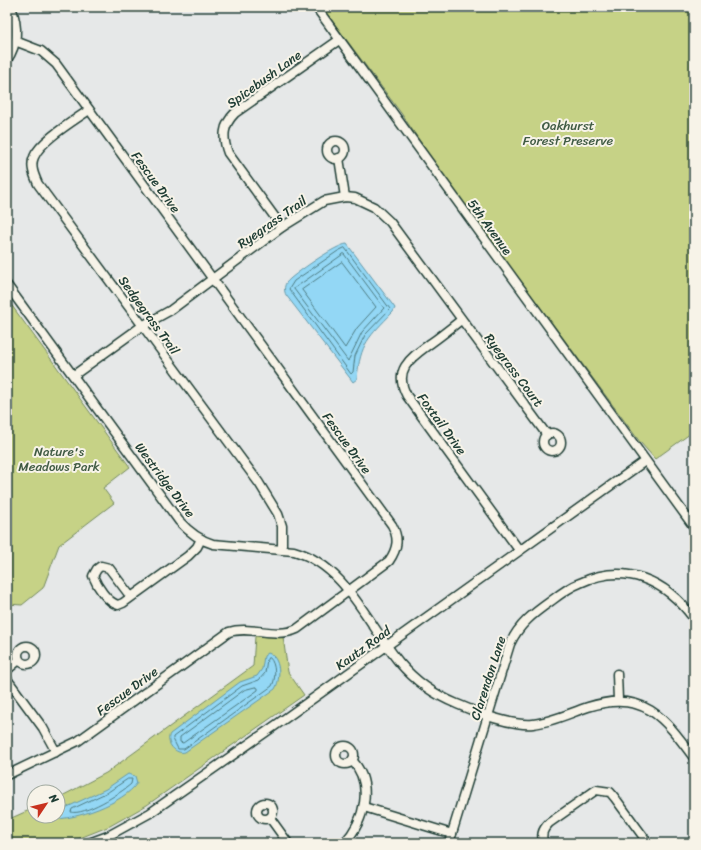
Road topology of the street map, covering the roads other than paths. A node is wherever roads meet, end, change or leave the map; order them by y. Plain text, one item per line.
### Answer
1 (11, 7) edge
2 (316, 7) edge
3 (339, 40) junction
4 (15, 41) junction
5 (7, 60) edge
6 (89, 110) junction
7 (339, 158) dead end
8 (345, 197) junction
9 (282, 228) junction
10 (212, 280) junction
11 (7, 285) edge
12 (461, 320) junction
13 (142, 326) junction
14 (74, 375) junction
15 (547, 435) dead end
16 (645, 461) junction
17 (694, 527) edge
18 (201, 539) junction
19 (282, 549) junction
20 (519, 550) junction
21 (348, 591) junction
22 (131, 597) junction
23 (694, 619) edge
24 (387, 646) junction
25 (19, 660) dead end
26 (7, 670) edge
27 (617, 674) dead end
28 (7, 679) edge
29 (618, 700) junction
30 (488, 715) junction
31 (56, 752) junction
32 (694, 758) edge
33 (352, 760) dead end
34 (7, 775) edge
35 (364, 807) junction
36 (270, 818) dead end
37 (452, 834) junction
38 (89, 843) edge
39 (288, 843) edge
40 (344, 843) edge
41 (449, 843) edge
42 (544, 843) edge
43 (648, 843) edge

1 - 4 street
2 - 3 street, 5th Avenue
3 - 9 street, Spicebush Lane
3 - 16 street, 5th Avenue
4 - 5 street
4 - 6 street, Fescue Drive
6 - 10 street, Fescue Drive
6 - 13 street, Sedgegrass Trail
7 - 8 street
8 - 9 street, Ryegrass Trail
8 - 12 street, Ryegrass Trail
9 - 10 street, Ryegrass Trail
10 - 13 street, Ryegrass Trail
10 - 21 street, Fescue Drive
11 - 14 street, Westridge Drive
12 - 15 street, Ryegrass Court
12 - 20 street, Foxtail Drive
13 - 14 street, Ryegrass Trail
13 - 19 street, Sedgegrass Trail
14 - 18 street, Westridge Drive
16 - 17 street, 5th Avenue
16 - 20 street, Kautz Road
18 - 19 street, Westridge Drive
18 - 22 street
19 - 21 street, Westridge Drive
20 - 24 street, Kautz Road
21 - 24 street, Westridge Drive
21 - 31 street, Fescue Drive
22 - 22 street
23 - 30 street, Clarendon Lane
24 - 30 street, Westridge Drive
24 - 38 street, Kautz Road
25 - 26 street
27 - 29 street
28 - 31 street
29 - 30 street, Westridge Drive
29 - 32 street, Westridge Drive
30 - 37 street, Clarendon Lane
31 - 34 street, Fescue Drive
33 - 35 street
35 - 37 street
35 - 40 street
36 - 39 street
37 - 41 street, Clarendon Lane
42 - 43 street

